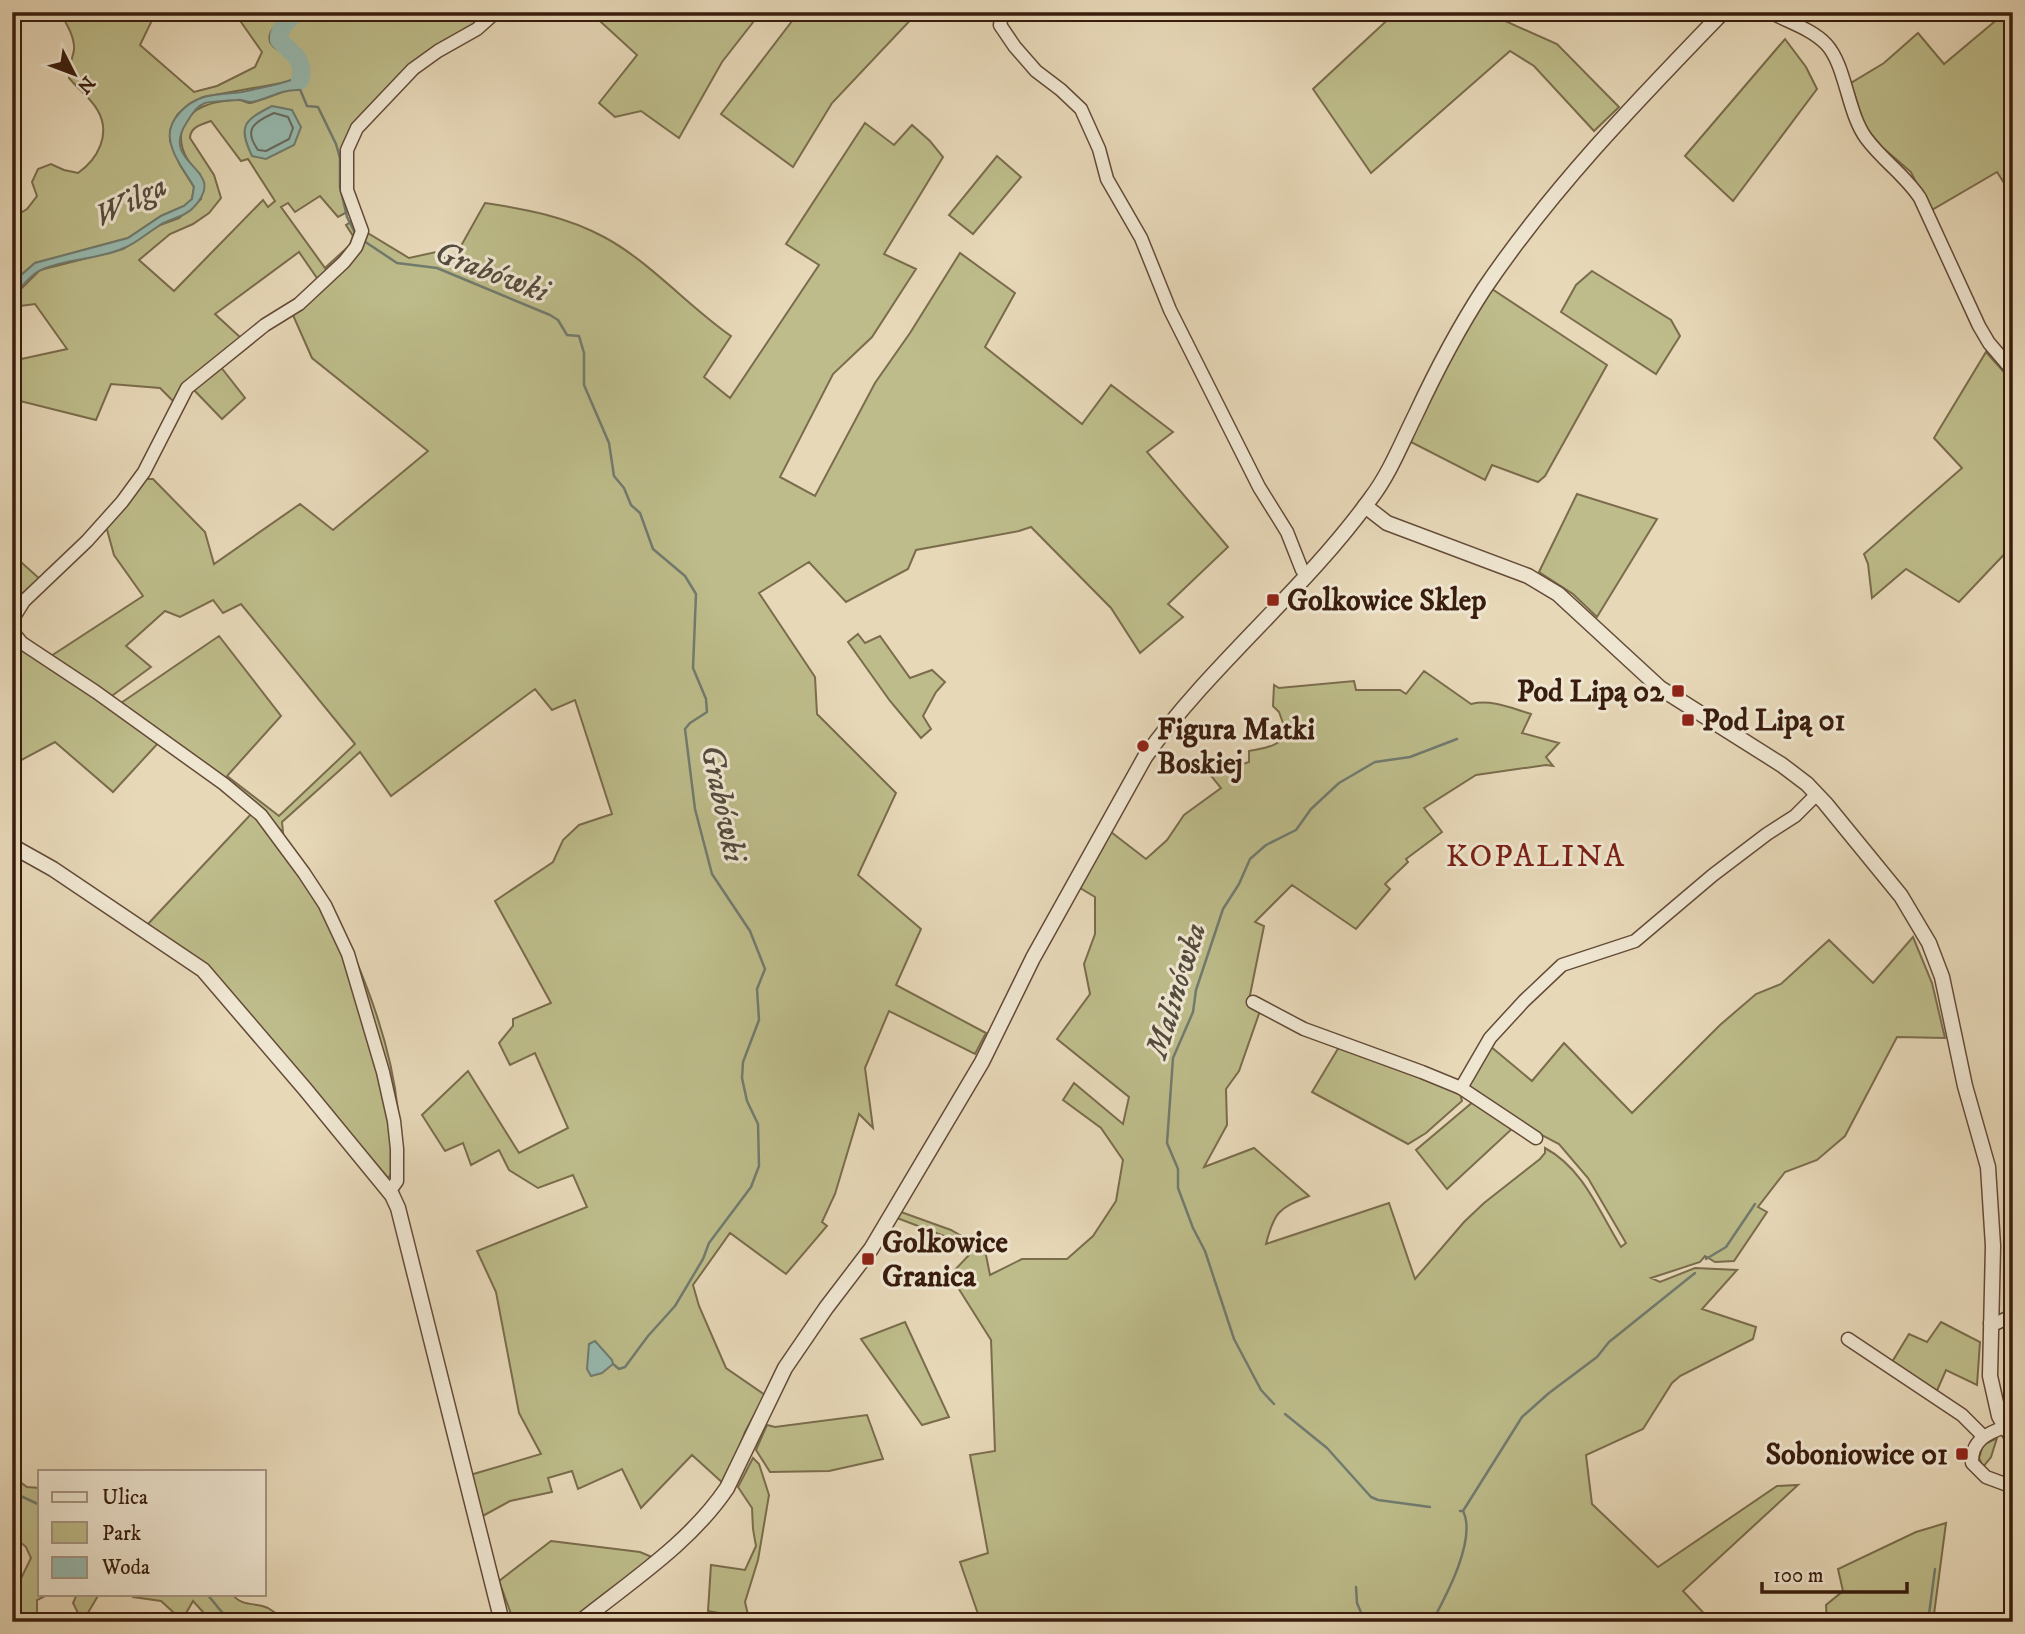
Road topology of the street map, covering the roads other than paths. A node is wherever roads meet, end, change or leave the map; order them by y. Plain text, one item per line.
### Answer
1 (496, 12) edge
2 (1005, 12) edge
3 (1723, 12) edge
4 (1770, 12) edge
5 (2013, 371) edge
6 (1365, 506) junction
7 (1307, 575) junction
8 (12, 620) edge
9 (12, 631) edge
10 (1817, 794) junction
11 (12, 846) edge
12 (1253, 1002) dead end
13 (1461, 1088) junction
14 (1536, 1138) dead end
15 (390, 1192) junction
16 (2013, 1315) edge
17 (1990, 1323) junction
18 (1848, 1339) dead end
19 (2009, 1433) edge
20 (1983, 1436) junction
21 (2013, 1487) edge
22 (502, 1622) edge
23 (580, 1622) edge

1 - 8 street
2 - 7 street
3 - 6 street
4 - 5 street
6 - 7 street
6 - 10 street
7 - 23 street
9 - 15 street
10 - 13 street
10 - 17 street
11 - 15 street
12 - 13 street
13 - 14 street
15 - 22 street
16 - 17 street
17 - 19 street
18 - 20 street
19 - 20 street
20 - 21 street

